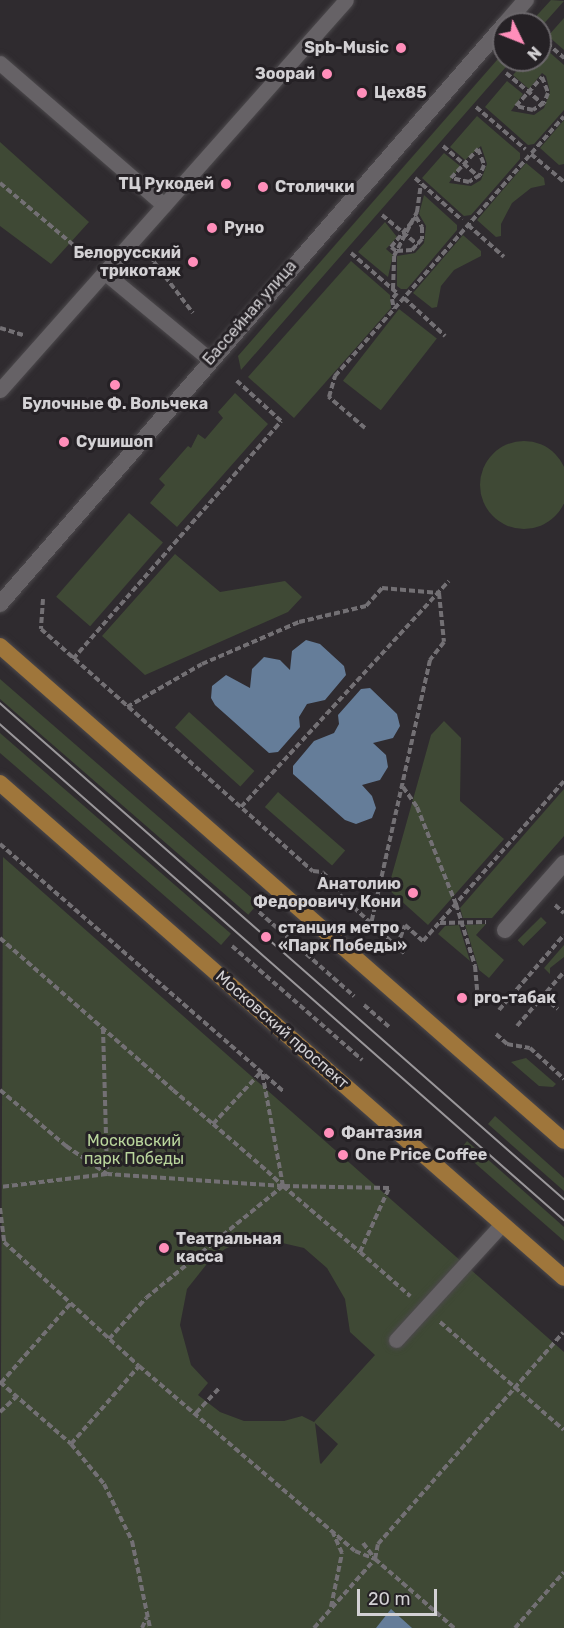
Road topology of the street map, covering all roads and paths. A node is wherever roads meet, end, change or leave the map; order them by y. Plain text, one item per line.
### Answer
1 (346, 0) edge
2 (526, 0) edge
3 (516, 12) edge
4 (492, 40) edge
5 (552, 48) edge
6 (564, 58) edge
7 (0, 63) edge
8 (506, 73) dead end
9 (529, 92) junction
10 (543, 104) junction
11 (476, 107) dead end
12 (564, 116) edge
13 (442, 146) dead end
14 (525, 149) dead end
15 (531, 154) junction
16 (465, 165) junction
17 (478, 177) junction
18 (415, 178) dead end
19 (564, 182) edge
20 (0, 183) edge
21 (421, 184) junction
22 (164, 205) junction
23 (382, 215) dead end
24 (462, 220) dead end
25 (148, 223) junction
26 (468, 225) junction
27 (403, 233) junction
28 (71, 242) dead end
29 (418, 245) junction
30 (396, 251) junction
31 (351, 253) dead end
32 (504, 256) dead end
33 (104, 272) junction
34 (393, 289) junction
35 (404, 298) junction
36 (394, 309) junction
37 (193, 313) dead end
38 (445, 336) dead end
39 (209, 359) junction
40 (236, 380) dead end
41 (0, 390) edge
42 (365, 428) dead end
43 (449, 581) dead end
44 (439, 593) junction
45 (43, 599) dead end
46 (0, 604) edge
47 (0, 646) edge
48 (73, 659) junction
49 (127, 707) junction
50 (564, 780) edge
51 (0, 783) edge
52 (402, 786) junction
53 (241, 807) junction
54 (0, 844) edge
55 (564, 863) edge
56 (456, 904) junction
57 (260, 912) dead end
58 (461, 922) junction
59 (371, 923) junction
60 (440, 923) junction
61 (505, 930) joint
62 (564, 935) edge
63 (0, 938) edge
64 (232, 946) dead end
65 (397, 946) junction
66 (405, 954) dead end
67 (564, 972) edge
68 (477, 990) dead end
69 (354, 996) dead end
70 (543, 997) junction
71 (364, 1005) dead end
72 (558, 1009) dead end
73 (499, 1010) dead end
74 (517, 1026) dead end
75 (389, 1027) dead end
76 (103, 1028) junction
77 (496, 1034) dead end
78 (362, 1060) dead end
79 (261, 1071) junction
80 (564, 1079) edge
81 (0, 1090) edge
82 (283, 1091) dead end
83 (213, 1125) junction
84 (564, 1141) edge
85 (107, 1174) junction
86 (0, 1186) edge
87 (283, 1186) junction
88 (0, 1208) edge
89 (502, 1224) junction
90 (2, 1243) edge
91 (564, 1278) edge
92 (71, 1304) junction
93 (563, 1334) edge
94 (457, 1336) dead end
95 (109, 1339) junction
96 (396, 1340) dead end
97 (139, 1366) junction
98 (0, 1383) edge
99 (219, 1388) dead end
100 (515, 1388) junction
101 (17, 1396) junction
102 (0, 1412) edge
103 (196, 1413) junction
104 (564, 1430) edge
105 (71, 1444) junction
106 (333, 1532) junction
107 (363, 1542) dead end
108 (375, 1559) junction
109 (564, 1572) edge
110 (330, 1610) junction
111 (147, 1616) junction
112 (142, 1628) edge
113 (150, 1628) edge
114 (314, 1628) edge
115 (454, 1628) edge
116 (516, 1628) edge

1 - 22 lane
2 - 3 street, Бассейная улица
4 - 39 street, Бассейная улица
5 - 6 path
7 - 22 lane
8 - 9 path
9 - 10 path
9 - 10 path
9 - 10 path
11 - 14 path
12 - 15 path
13 - 16 path
15 - 19 path
15 - 26 path
16 - 17 path
16 - 17 path
16 - 17 path
18 - 21 path
20 - 28 path
21 - 24 path
21 - 27 path
22 - 25 lane
23 - 27 path
25 - 33 lane
25 - 37 path
26 - 32 path
26 - 35 path
27 - 29 path
27 - 29 path
27 - 30 path
29 - 30 path
30 - 34 path
31 - 34 path
33 - 39 lane
33 - 41 lane
34 - 36 path
35 - 36 path
35 - 38 path
36 - 42 path
39 - 46 street, Бассейная улица
40 - 48 path
43 - 44 path
44 - 49 path
44 - 52 path
44 - 53 path
45 - 48 path
47 - 84 main road
48 - 49 path
49 - 53 path
50 - 56 path
51 - 89 main road, Московский проспект
52 - 56 path
52 - 59 path
53 - 59 path
54 - 79 path
55 - 61 street
56 - 58 path
56 - 60 path
57 - 69 path
58 - 60 path
58 - 61 path
58 - 68 path
59 - 65 path
60 - 65 path
62 - 73 path
63 - 76 path
64 - 78 path
65 - 66 path
67 - 70 path
70 - 72 path
70 - 74 path
71 - 75 path
76 - 83 path
76 - 85 path
77 - 80 path
79 - 82 path
79 - 83 path
79 - 87 path
81 - 85 path
83 - 87 path
85 - 86 path
85 - 87 path
87 - 87 path
87 - 95 path
88 - 90 path
89 - 91 main road, Московский проспект
89 - 96 lane
90 - 92 path
92 - 95 path
92 - 98 path
93 - 100 path
94 - 100 path
95 - 97 path
97 - 103 path
97 - 105 path
98 - 101 path
99 - 103 path
100 - 104 path
100 - 108 path
101 - 102 path
101 - 105 path
103 - 106 path
105 - 111 path
106 - 108 path
106 - 110 path
107 - 108 path
108 - 110 path
108 - 115 path
109 - 116 path
110 - 114 path
111 - 112 path
111 - 113 path

